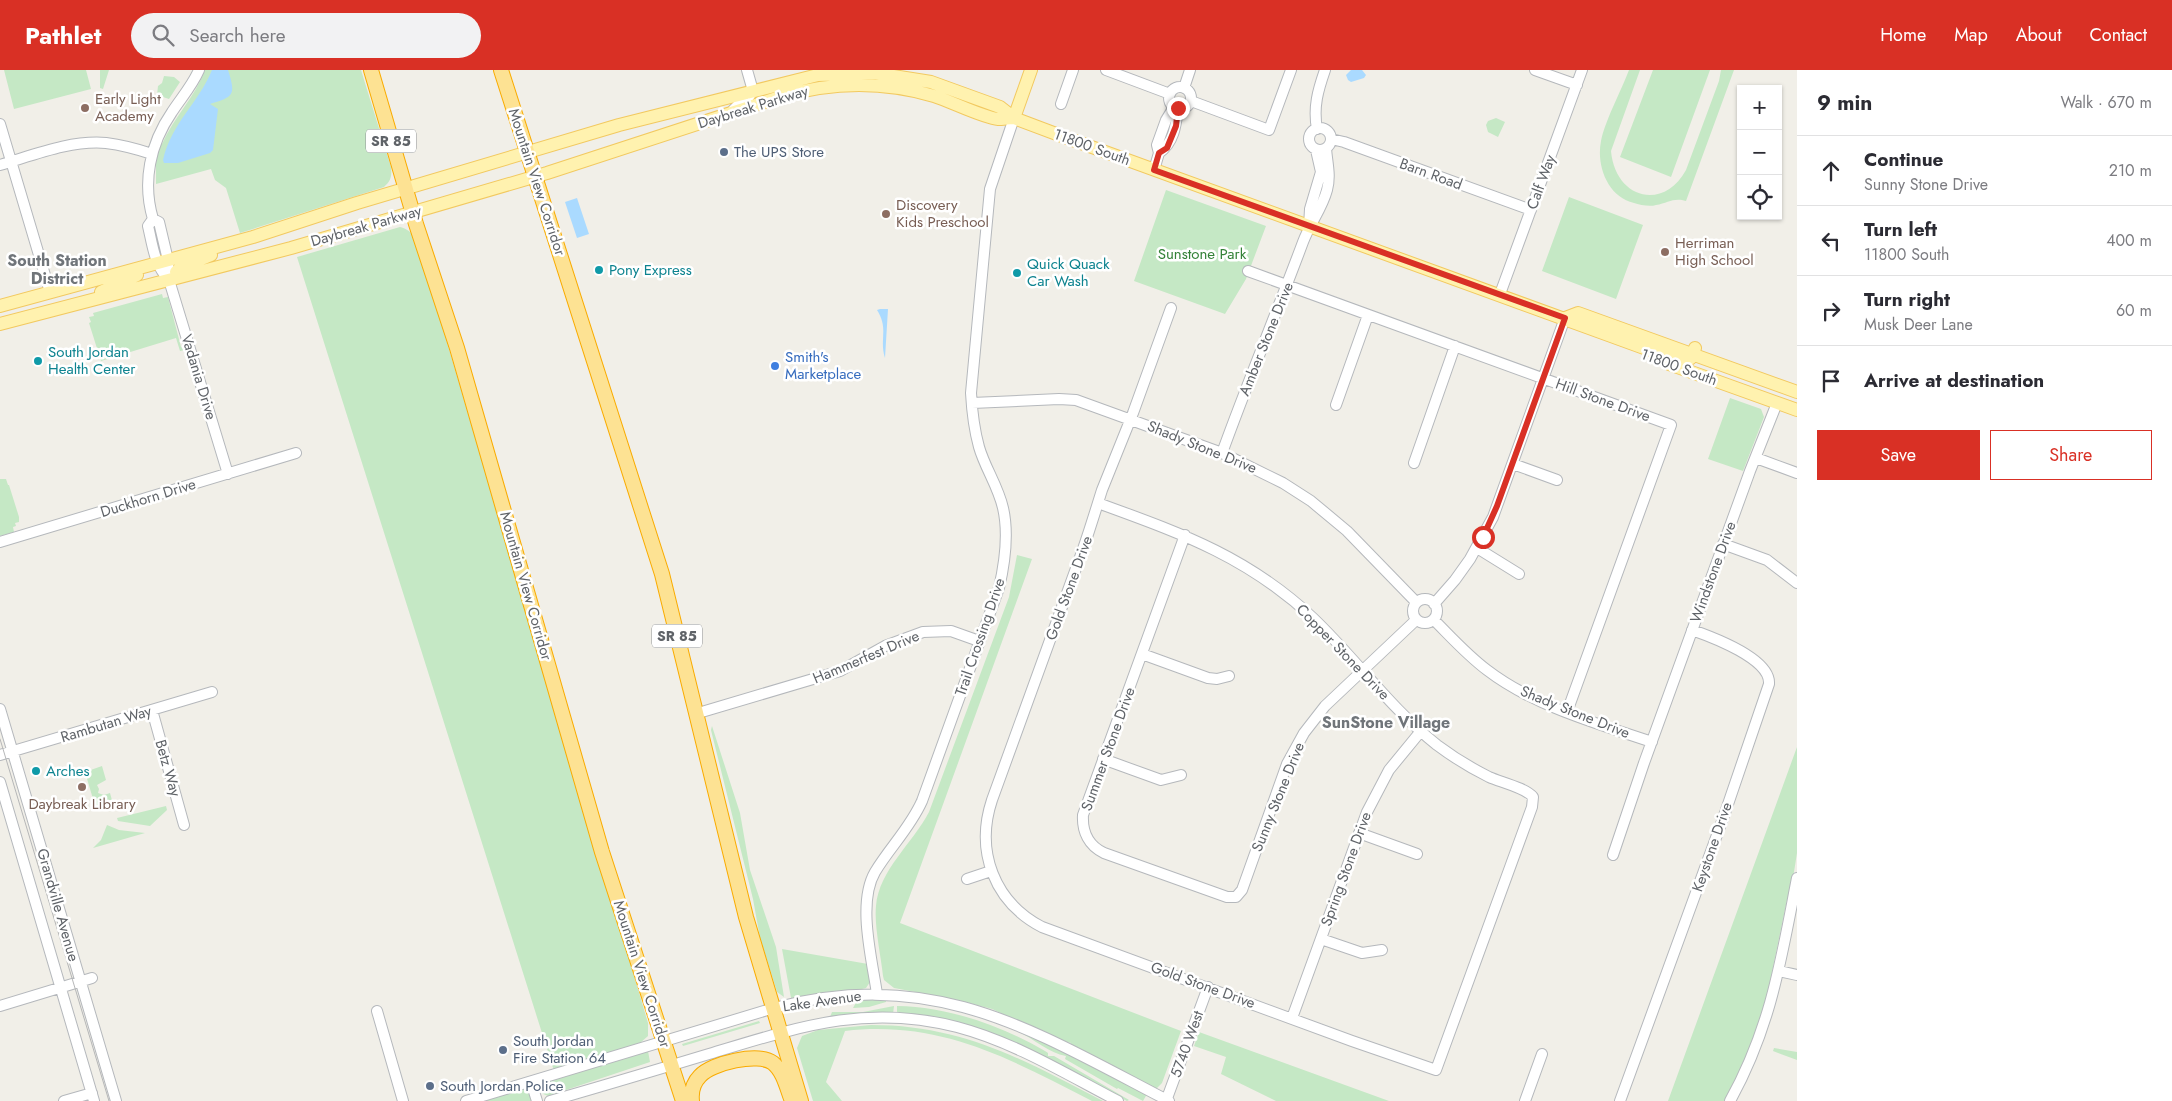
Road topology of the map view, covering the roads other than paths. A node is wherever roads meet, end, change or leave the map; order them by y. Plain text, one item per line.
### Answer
1 (199, 70) edge
2 (370, 70) edge
3 (501, 70) edge
4 (747, 70) edge
5 (1031, 70) edge
6 (1073, 70) edge
7 (1106, 70) edge
8 (1190, 70) edge
9 (1291, 70) edge
10 (1325, 70) edge
11 (1535, 70) edge
12 (1582, 70) edge
13 (1559, 74) edge
14 (805, 77) junction
15 (1577, 85) junction
16 (1184, 88) junction
17 (753, 91) junction
18 (1170, 94) junction
19 (1191, 101) junction
20 (1061, 104) dead end
21 (755, 105) junction
22 (1176, 108) junction
23 (731, 113) junction
24 (1014, 118) junction
25 (0, 124) edge
26 (1317, 129) junction
27 (1324, 146) junction
28 (527, 152) junction
29 (152, 154) junction
30 (11, 162) junction
31 (0, 165) edge
32 (1154, 170) junction
33 (535, 177) junction
34 (406, 188) junction
35 (1531, 210) junction
36 (413, 212) junction
37 (1309, 226) junction
38 (236, 242) junction
39 (161, 264) junction
40 (1248, 271) dead end
41 (169, 280) junction
42 (1287, 286) junction
43 (50, 292) junction
44 (1500, 294) junction
45 (74, 304) junction
46 (0, 306) edge
47 (1171, 308) dead end
48 (1368, 315) junction
49 (1565, 318) junction
50 (0, 324) edge
51 (1455, 346) junction
52 (1694, 351) junction
53 (1738, 372) junction
54 (1544, 378) junction
55 (1797, 392) edge
56 (1797, 400) edge
57 (972, 403) junction
58 (1777, 403) junction
59 (1336, 405) dead end
60 (1797, 410) edge
61 (1130, 419) junction
62 (296, 453) dead end
63 (1222, 453) junction
64 (1756, 458) junction
65 (1414, 462) dead end
66 (1513, 464) junction
67 (1797, 473) edge
68 (228, 474) junction
69 (1557, 480) dead end
70 (1098, 503) junction
71 (1185, 535) junction
72 (0, 542) edge
73 (1724, 544) junction
74 (1477, 548) junction
75 (1519, 574) dead end
76 (1797, 583) edge
77 (1416, 602) junction
78 (1434, 604) junction
79 (1416, 620) junction
80 (1434, 620) junction
81 (1692, 630) junction
82 (979, 641) junction
83 (1142, 654) junction
84 (1363, 671) junction
85 (1229, 676) dead end
86 (212, 692) dead end
87 (0, 709) edge
88 (152, 710) junction
89 (1567, 712) junction
90 (695, 714) junction
91 (1421, 731) junction
92 (1652, 742) junction
93 (13, 752) junction
94 (0, 756) edge
95 (1103, 760) junction
96 (1181, 775) dead end
97 (0, 782) edge
98 (184, 825) dead end
99 (1359, 833) junction
100 (1417, 854) dead end
101 (1613, 855) dead end
102 (991, 871) junction
103 (967, 879) dead end
104 (1797, 879) edge
105 (1236, 897) joint
106 (1321, 938) junction
107 (1382, 950) dead end
108 (1779, 971) junction
109 (1797, 974) edge
110 (92, 978) dead end
111 (80, 982) junction
112 (1208, 987) junction
113 (61, 988) junction
114 (877, 994) junction
115 (0, 1006) edge
116 (774, 1008) junction
117 (377, 1010) dead end
118 (1292, 1018) junction
119 (780, 1033) junction
120 (665, 1041) junction
121 (1542, 1054) dead end
122 (672, 1065) junction
123 (1436, 1070) joint
124 (532, 1082) junction
125 (93, 1097) edge
126 (1167, 1100) edge
127 (64, 1101) edge
128 (116, 1101) edge
129 (404, 1101) edge
130 (466, 1101) edge
131 (538, 1101) edge
132 (550, 1101) edge
133 (683, 1101) edge
134 (692, 1101) edge
135 (792, 1101) edge
136 (801, 1101) edge
137 (1118, 1101) edge
138 (1525, 1101) edge
139 (1620, 1101) edge
140 (1730, 1101) edge

1 - 29 street, Vadania Drive
2 - 34 highway, Mountain View Corridor / SR 85
3 - 28 highway, Mountain View Corridor / SR 85
4 - 17 street
5 - 24 main road
6 - 20 street
7 - 18 street
8 - 16 street
9 - 19 street
10 - 26 street
11 - 13 street
12 - 15 street, Calf Way
13 - 15 street
14 - 17 main road, Daybreak Parkway
14 - 21 main road
14 - 24 main road, Daybreak Parkway
15 - 35 street, Calf Way
16 - 18 street
16 - 19 street
17 - 23 street
17 - 28 main road, Daybreak Parkway
18 - 22 street
19 - 22 street
21 - 23 main road, Daybreak Parkway
21 - 24 main road, Daybreak Parkway
22 - 32 street
23 - 33 main road, Daybreak Parkway
24 - 32 main road, 11800 South
24 - 57 street, Trail Crossing Drive
25 - 30 street
26 - 27 street
26 - 27 street
27 - 35 street, Barn Road
27 - 37 street, Amber Stone Drive
28 - 33 highway, Mountain View Corridor / SR 85
28 - 34 main road, Daybreak Parkway
29 - 30 street
29 - 39 street, Vadania Drive
30 - 31 street
30 - 43 street
32 - 37 main road, 11800 South
33 - 36 main road, Daybreak Parkway
33 - 90 highway, Mountain View Corridor / SR 85
34 - 36 highway, Mountain View Corridor / SR 85
34 - 38 main road, Daybreak Parkway
35 - 44 street, Calf Way
36 - 41 main road, Daybreak Parkway
36 - 120 highway, Mountain View Corridor / SR 85
37 - 42 street, Amber Stone Drive
37 - 44 main road, 11800 South
38 - 39 main road, Daybreak Parkway
38 - 41 main road
39 - 41 street, Vadania Drive
39 - 43 main road, Daybreak Parkway
39 - 45 main road
40 - 42 street, Hill Stone Drive
41 - 45 main road, Daybreak Parkway
41 - 68 street, Vadania Drive
42 - 48 street, Hill Stone Drive
42 - 63 street, Amber Stone Drive
43 - 46 main road, Daybreak Parkway
44 - 49 main road, 11800 South
45 - 50 main road, Daybreak Parkway
47 - 61 street, Gold Stone Drive
48 - 51 street, Hill Stone Drive
48 - 59 street
49 - 52 main road, 11800 South
49 - 52 main road
49 - 54 street
49 - 58 main road, 11800 South
51 - 54 street, Hill Stone Drive
51 - 65 street
52 - 53 main road, 11800 South
53 - 55 main road, 11800 South
53 - 58 main road
54 - 66 street
54 - 89 street, Hill Stone Drive
56 - 58 main road
57 - 61 street, Shady Stone Drive
57 - 82 street, Trail Crossing Drive
58 - 60 main road, 11800 South
58 - 64 street, Windstone Drive
61 - 63 street, Shady Stone Drive
61 - 70 street, Gold Stone Drive
62 - 68 street, Duckhorn Drive
63 - 77 street, Shady Stone Drive
64 - 67 street
64 - 73 street, Windstone Drive
66 - 69 street
66 - 74 street
68 - 72 street, Duckhorn Drive
70 - 71 street, Copper Stone Drive
70 - 102 street, Gold Stone Drive
71 - 83 street, Summer Stone Drive
71 - 84 street, Copper Stone Drive
73 - 76 street
73 - 81 street, Windstone Drive
74 - 75 street
74 - 78 street
77 - 78 street
77 - 79 street
78 - 80 street
79 - 80 street
79 - 84 street, Sunny Stone Drive
80 - 89 street, Shady Stone Drive
81 - 92 street, Windstone Drive
81 - 139 street, Keystone Drive
82 - 90 street, Hammerfest Drive
82 - 114 street, Trail Crossing Drive
83 - 85 street
83 - 95 street, Summer Stone Drive
84 - 91 street, Copper Stone Drive
84 - 105 street, Sunny Stone Drive
86 - 88 street, Rambutan Way
87 - 93 street, Grandville Avenue
88 - 93 street, Rambutan Way
88 - 98 street, Betz Way
89 - 92 street, Shady Stone Drive
90 - 116 highway, Mountain View Corridor / SR 85
91 - 99 street, Spring Stone Drive
91 - 123 street, Copper Stone Drive
92 - 101 street, Windstone Drive
93 - 94 street, Rambutan Way
93 - 111 street, Grandville Avenue
95 - 96 street
95 - 105 street, Summer Stone Drive
97 - 113 street, Grandville Avenue
99 - 100 street
99 - 106 street, Spring Stone Drive
102 - 103 street
102 - 112 street, Gold Stone Drive
104 - 108 street
106 - 107 street
106 - 118 street, Spring Stone Drive
108 - 109 street
108 - 140 street
110 - 111 street
111 - 113 street
111 - 128 street, Grandville Avenue
112 - 118 street, Gold Stone Drive
112 - 126 street, 5740 West
113 - 115 street
113 - 125 street, Grandville Avenue
114 - 116 street, Lake Avenue
114 - 126 street, Lake Avenue
116 - 119 highway, Mountain View Corridor / SR 85
116 - 120 street, Lake Avenue
117 - 129 street
118 - 123 street, Gold Stone Drive
119 - 122 street, Lake Avenue
119 - 136 highway, Mountain View Corridor / SR 85
119 - 137 street, Lake Avenue
120 - 122 highway, Mountain View Corridor / SR 85
120 - 124 street, Lake Avenue
121 - 138 street
122 - 132 street, Lake Avenue
122 - 133 highway, Mountain View Corridor / SR 85
124 - 130 street, Lake Avenue
124 - 131 street
125 - 127 street
134 - 135 highway

